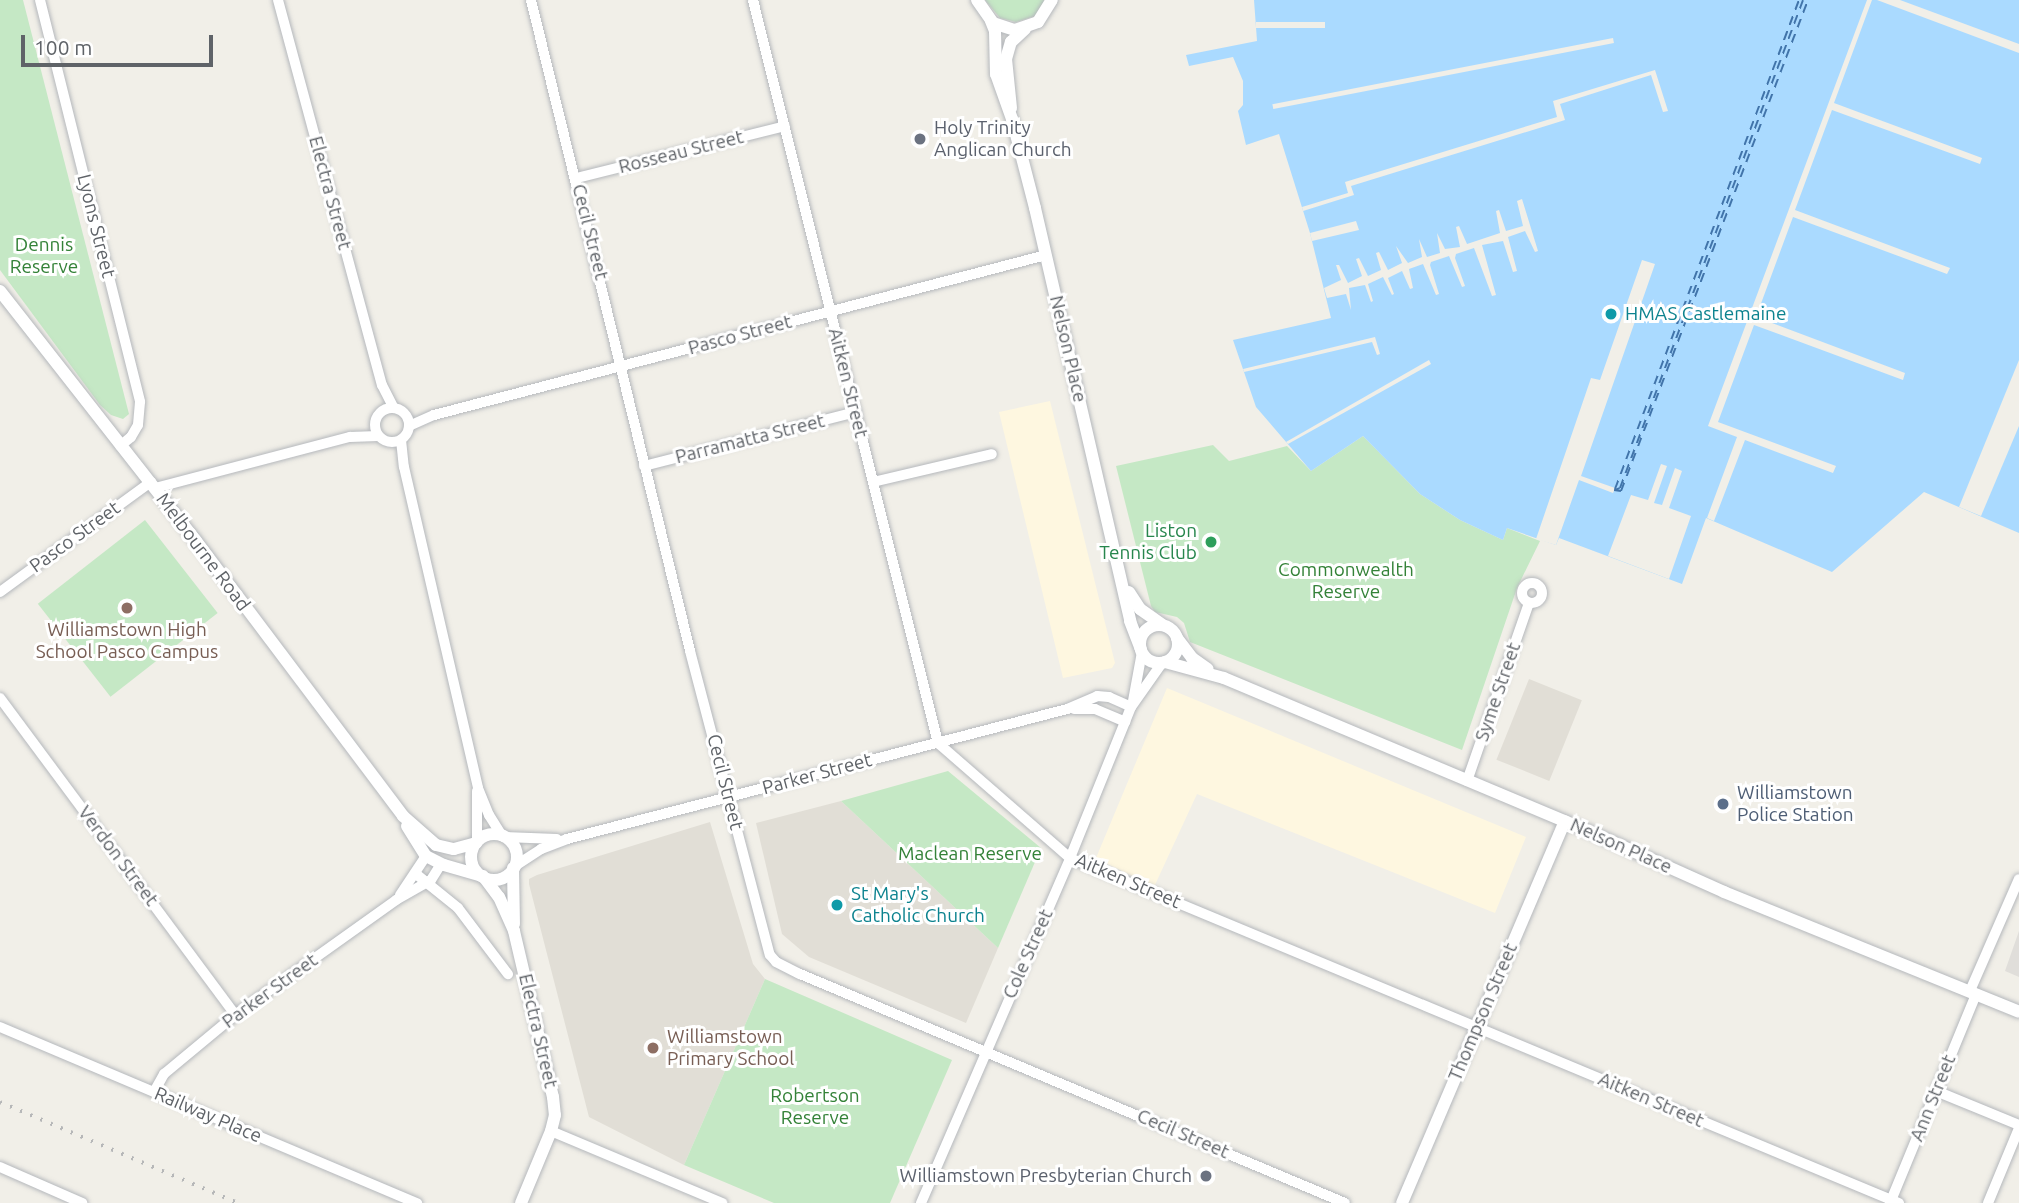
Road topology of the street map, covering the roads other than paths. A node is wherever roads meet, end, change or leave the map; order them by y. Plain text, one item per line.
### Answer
1 (40, 0) edge
2 (278, 0) edge
3 (531, 0) edge
4 (753, 0) edge
5 (978, 0) edge
6 (1052, 0) edge
7 (991, 21) junction
8 (1029, 27) junction
9 (1012, 119) junction
10 (785, 126) junction
11 (577, 178) junction
12 (1046, 255) junction
13 (0, 291) edge
14 (831, 311) junction
15 (623, 366) junction
16 (388, 409) junction
17 (856, 412) junction
18 (408, 421) junction
19 (375, 422) junction
20 (378, 436) junction
21 (350, 437) junction
22 (396, 441) junction
23 (120, 446) junction
24 (992, 454) dead end
25 (644, 466) junction
26 (873, 482) junction
27 (153, 485) junction
28 (1123, 579) junction
29 (0, 592) edge
30 (1529, 603) dead end
31 (1166, 626) junction
32 (1177, 637) junction
33 (1142, 651) junction
34 (1164, 662) junction
35 (1224, 678) junction
36 (0, 698) edge
37 (1132, 705) junction
38 (1067, 709) junction
39 (1125, 722) junction
40 (938, 743) junction
41 (1467, 781) junction
42 (478, 788) junction
43 (729, 797) junction
44 (402, 816) junction
45 (1564, 821) junction
46 (503, 836) junction
47 (567, 839) junction
48 (476, 843) junction
49 (439, 847) junction
50 (426, 856) junction
51 (1070, 858) junction
52 (442, 864) junction
53 (514, 867) junction
54 (416, 874) junction
55 (482, 876) junction
56 (2019, 879) edge
57 (426, 883) junction
58 (396, 900) junction
59 (514, 932) junction
60 (508, 974) dead end
61 (1973, 993) junction
62 (2019, 1012) edge
63 (235, 1015) junction
64 (1477, 1026) junction
65 (0, 1027) edge
66 (985, 1052) junction
67 (1936, 1091) junction
68 (154, 1092) junction
69 (2019, 1127) edge
70 (551, 1131) junction
71 (0, 1167) edge
72 (1894, 1202) edge
73 (82, 1203) edge
74 (417, 1203) edge
75 (521, 1203) edge
76 (722, 1203) edge
77 (921, 1203) edge
78 (1345, 1203) edge
79 (1402, 1203) edge
80 (1988, 1203) edge

1 - 23 street, Lyons Street
2 - 16 street, Electra Street
3 - 11 street, Cecil Street
4 - 10 street, Aitken Street
5 - 7 street
6 - 8 street, Nelson Place
7 - 8 street
7 - 9 street, Nelson Place
8 - 9 street, Nelson Place
9 - 12 street, Nelson Place
10 - 11 street, Rosseau Street
10 - 14 street, Aitken Street
11 - 15 street, Cecil Street
12 - 14 street, Pasco Street
12 - 28 street, Nelson Place
13 - 23 street, Melbourne Road
14 - 15 street, Pasco Street
14 - 17 street, Aitken Street
15 - 18 street, Pasco Street
15 - 25 street, Cecil Street
16 - 18 street
16 - 19 street
17 - 25 street, Parramatta Street
17 - 26 street, Aitken Street
18 - 22 street
19 - 20 street
19 - 21 street, Pasco Street
20 - 21 street, Pasco Street
20 - 22 street
21 - 27 street, Pasco Street
22 - 42 street
23 - 27 street, Melbourne Road
24 - 26 street
25 - 43 street, Cecil Street
26 - 40 street, Aitken Street
27 - 29 street, Pasco Street
27 - 44 street, Melbourne Road
28 - 31 street, Nelson Place
28 - 33 street, Nelson Place
30 - 41 street, Syme Street
31 - 32 street
31 - 33 street
32 - 34 street
32 - 35 street, Nelson Place
33 - 34 street
33 - 37 street, Cole Street
34 - 35 street, Nelson Place
34 - 37 street, Cole Street
35 - 41 street, Nelson Place
36 - 63 street, Verdon Street
37 - 38 street, Parker Street
37 - 39 street, Cole Street
38 - 39 street, Parker Street
38 - 40 street, Parker Street
39 - 51 street, Cole Street
40 - 43 street, Parker Street
40 - 51 street, Aitken Street
41 - 45 street, Nelson Place
42 - 46 street
42 - 48 street
43 - 47 street, Parker Street
43 - 66 street, Cecil Street
44 - 49 street, Melbourne Road
44 - 50 street, Melbourne Road
45 - 61 street, Nelson Place
45 - 64 street, Thompson Street
46 - 47 street, Parker Street
46 - 48 street
46 - 53 street
47 - 53 street, Parker Street
48 - 49 street
48 - 55 street
49 - 50 street
49 - 52 street
50 - 52 street
50 - 54 street, Parker Street
51 - 64 street, Aitken Street
51 - 66 street, Cole Street
52 - 55 street
52 - 57 street, Parker Street
53 - 55 street
53 - 59 street, Electra Street
54 - 57 street
54 - 58 street, Parker Street
55 - 59 street, Electra Street
56 - 61 street, Ann Street
57 - 58 street, Parker Street
57 - 60 street
58 - 63 street, Parker Street
59 - 70 street, Electra Street
61 - 62 street, Nelson Place
61 - 67 street, Ann Street
63 - 68 street, Parker Street
64 - 72 street, Aitken Street
64 - 79 street, Thompson Street
65 - 68 street, Railway Place
66 - 77 street, Cole Street
66 - 78 street, Cecil Street
67 - 69 street
67 - 72 street, Ann Street
68 - 74 street, Railway Place
69 - 80 street
70 - 75 street, Electra Street
70 - 76 street
71 - 73 street

